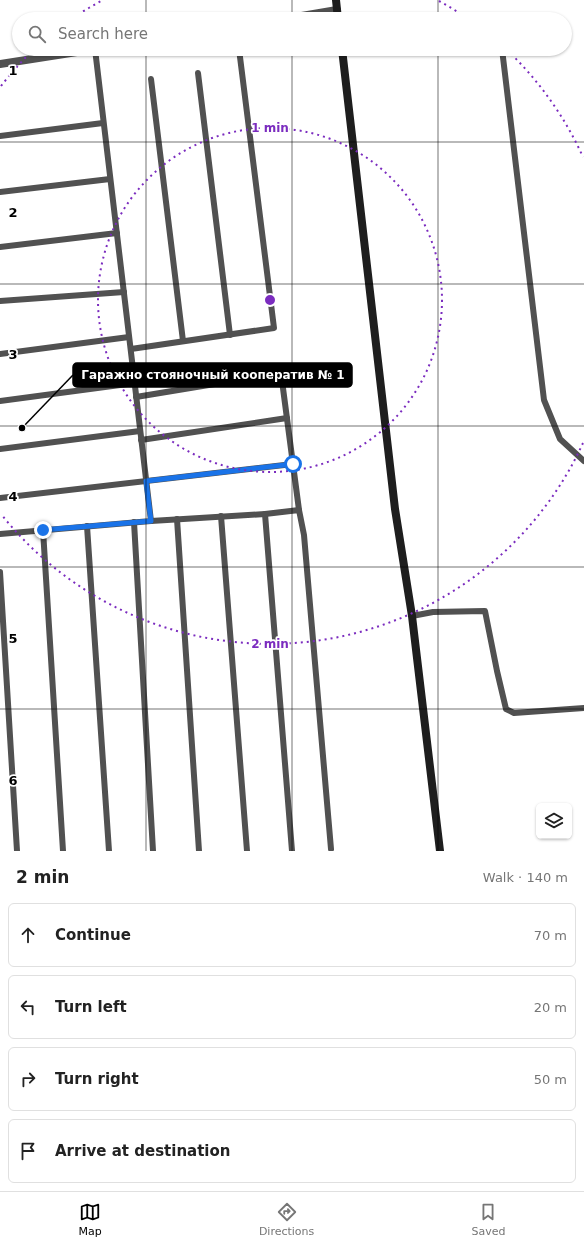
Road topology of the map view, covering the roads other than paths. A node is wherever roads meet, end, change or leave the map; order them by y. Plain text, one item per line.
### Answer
1 (336, 0) edge
2 (337, 10) joint
3 (325, 12) edge
4 (51, 56) edge
5 (96, 56) edge
6 (241, 56) edge
7 (343, 56) edge
8 (503, 56) edge
9 (0, 64) edge
10 (198, 73) dead end
11 (151, 80) dead end
12 (103, 123) junction
13 (0, 136) edge
14 (110, 179) junction
15 (0, 192) edge
16 (117, 233) junction
17 (0, 247) edge
18 (124, 292) junction
19 (0, 301) edge
20 (230, 334) junction
21 (129, 337) junction
22 (183, 341) junction
23 (130, 349) junction
24 (0, 354) edge
25 (134, 383) junction
26 (136, 397) junction
27 (0, 401) edge
28 (287, 418) junction
29 (140, 431) junction
30 (141, 440) junction
31 (0, 449) edge
32 (584, 461) edge
33 (293, 464) junction
34 (146, 481) junction
35 (0, 498) edge
36 (299, 510) junction
37 (265, 514) junction
38 (222, 516) junction
39 (177, 519) junction
40 (151, 521) junction
41 (134, 522) junction
42 (88, 526) junction
43 (43, 530) junction
44 (0, 534) edge
45 (0, 572) edge
46 (412, 616) junction
47 (584, 708) edge
48 (330, 849) dead end
49 (17, 851) edge
50 (63, 851) edge
51 (109, 851) edge
52 (153, 851) edge
53 (199, 851) edge
54 (247, 851) edge
55 (292, 851) edge
56 (440, 851) edge

1 - 2 main road
2 - 3 street
4 - 9 street
5 - 12 lane
6 - 20 lane
7 - 46 main road
8 - 32 lane
10 - 20 lane
11 - 22 lane
12 - 13 lane
12 - 14 lane
14 - 15 lane
14 - 16 lane
16 - 17 lane
16 - 18 lane
18 - 19 lane
18 - 21 lane
20 - 22 lane
21 - 23 lane
21 - 24 lane
22 - 23 lane
23 - 25 lane
25 - 26 lane
25 - 27 lane
26 - 28 lane
26 - 29 lane
28 - 30 lane
28 - 33 lane
29 - 30 lane
29 - 31 lane
30 - 34 lane
33 - 34 lane
33 - 36 lane
34 - 35 lane
34 - 40 lane
36 - 37 lane
36 - 48 lane
37 - 38 lane
37 - 55 lane
38 - 39 lane
38 - 54 lane
39 - 40 lane
39 - 53 lane
40 - 41 lane
41 - 42 lane
41 - 52 lane
42 - 43 lane
42 - 51 lane
43 - 44 lane
43 - 50 lane
45 - 49 lane
46 - 47 lane
46 - 56 main road

